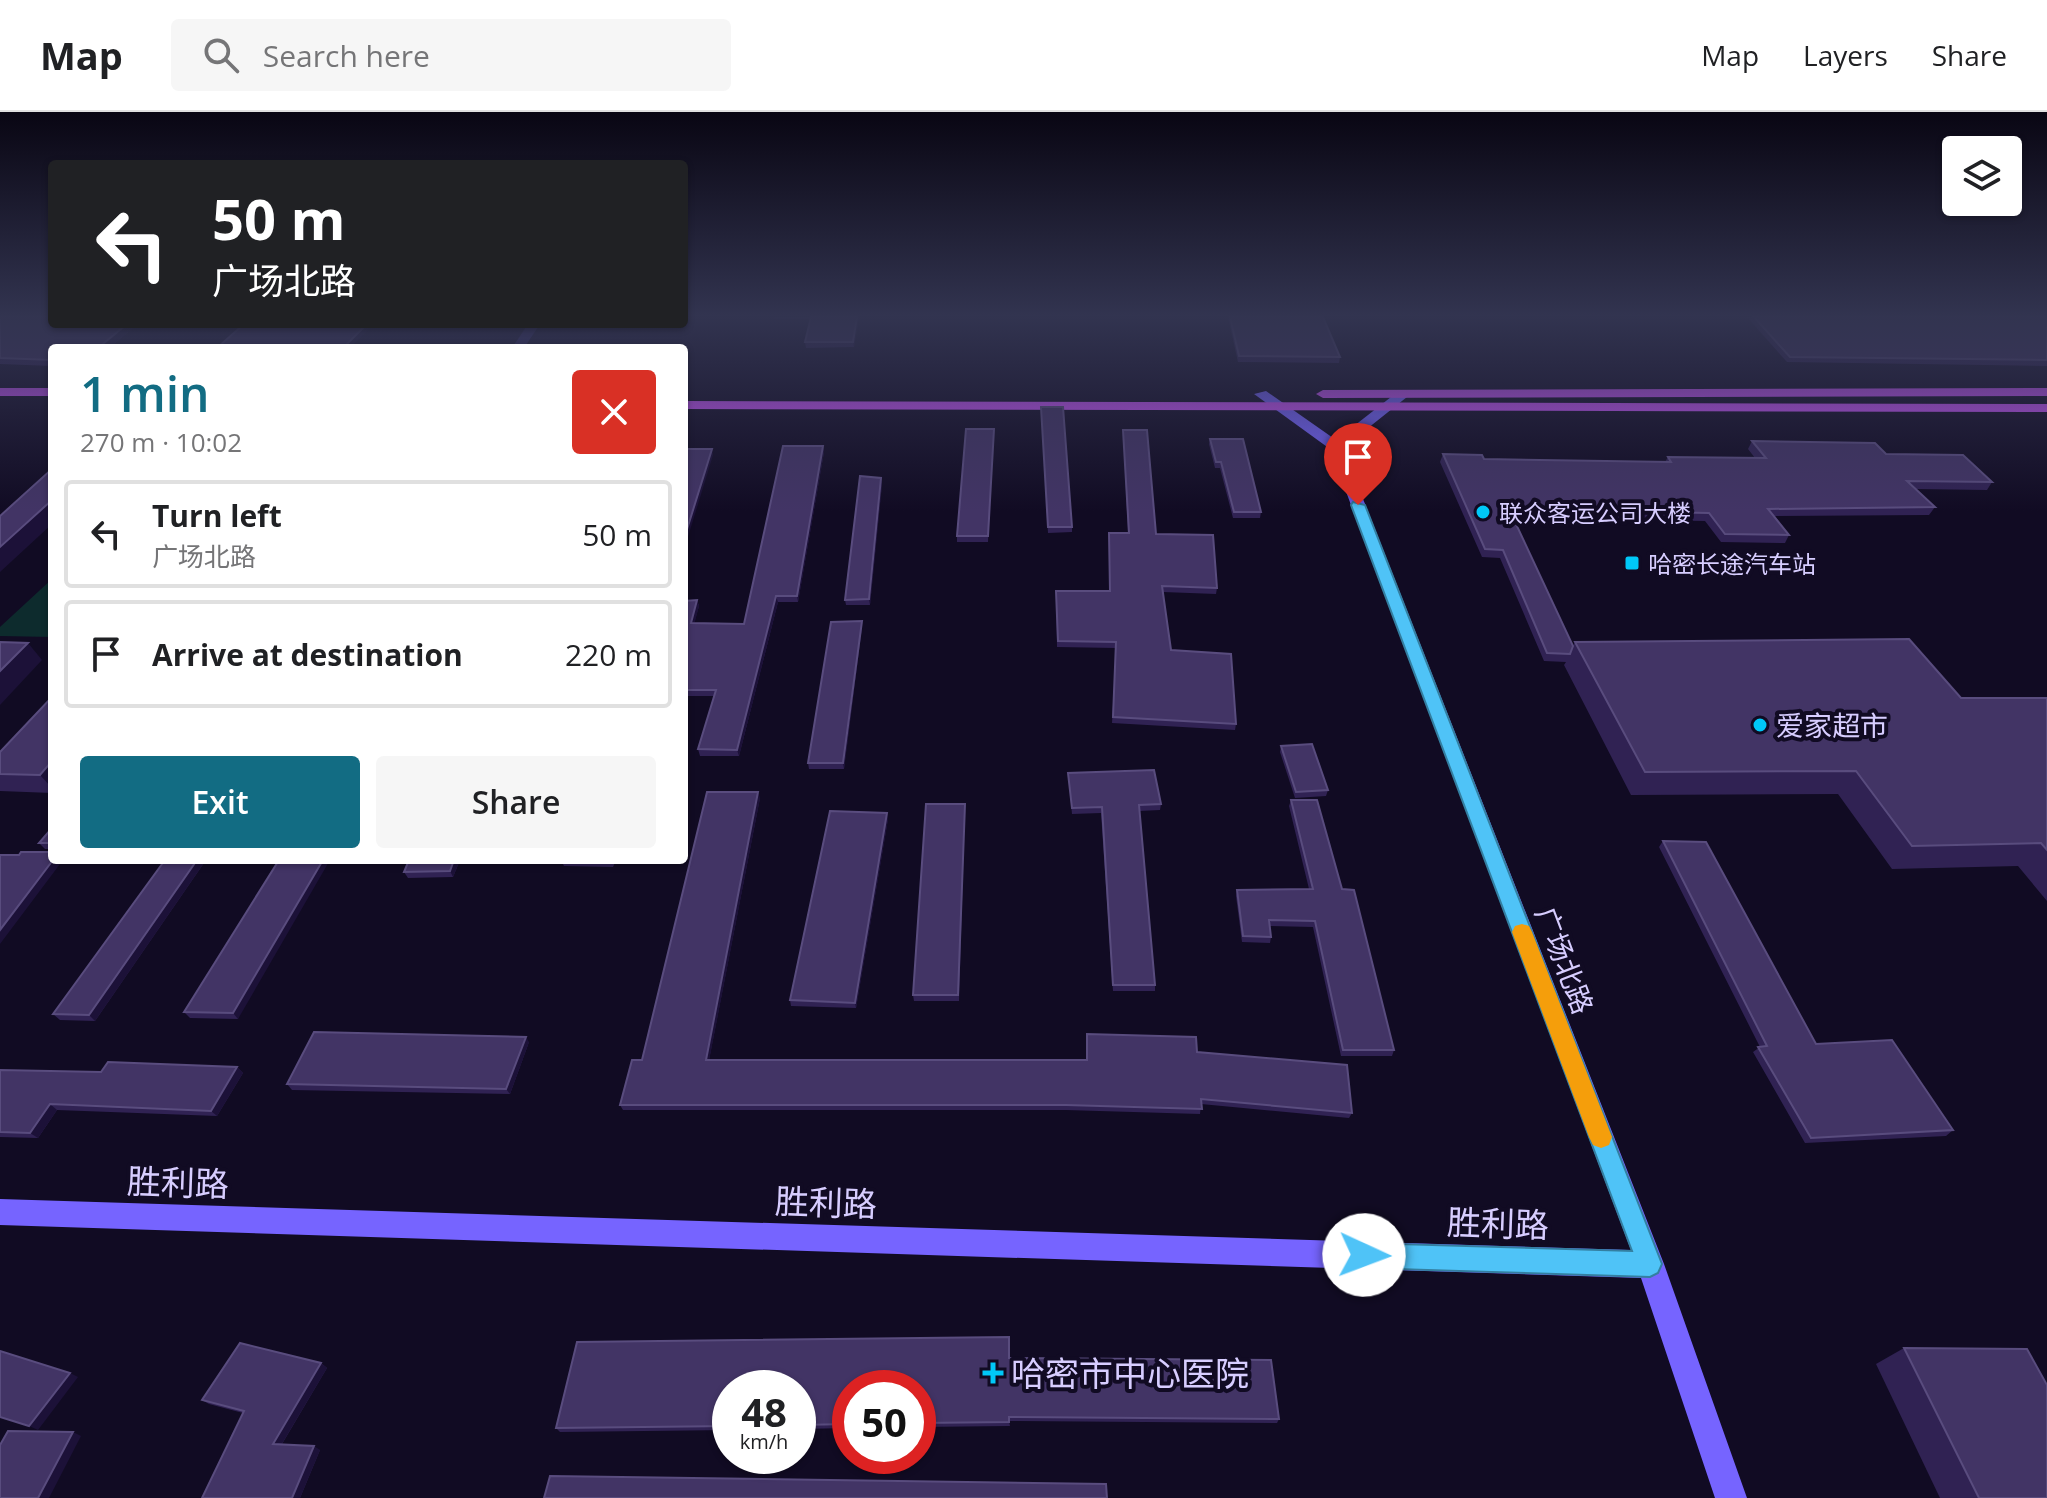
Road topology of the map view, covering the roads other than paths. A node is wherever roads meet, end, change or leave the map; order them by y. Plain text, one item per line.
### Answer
1 (0, 392) edge
2 (48, 392) edge
3 (2047, 392) edge
4 (688, 393) edge
5 (1405, 393) junction
6 (1261, 394) junction
7 (0, 404) edge
8 (48, 404) edge
9 (688, 405) edge
10 (1274, 406) junction
11 (2047, 408) edge
12 (1387, 409) junction
13 (1336, 447) junction
14 (0, 1212) edge
15 (1650, 1264) junction
16 (1731, 1498) edge

1 - 2 main road
3 - 5 main road
4 - 6 main road
5 - 6 main road
5 - 12 main road
6 - 10 main road
7 - 8 main road
9 - 10 main road
10 - 12 main road
10 - 13 main road
11 - 12 main road
12 - 13 main road
13 - 15 main road, 广场北路
14 - 15 main road, 胜利路
15 - 16 main road, 广场北路

